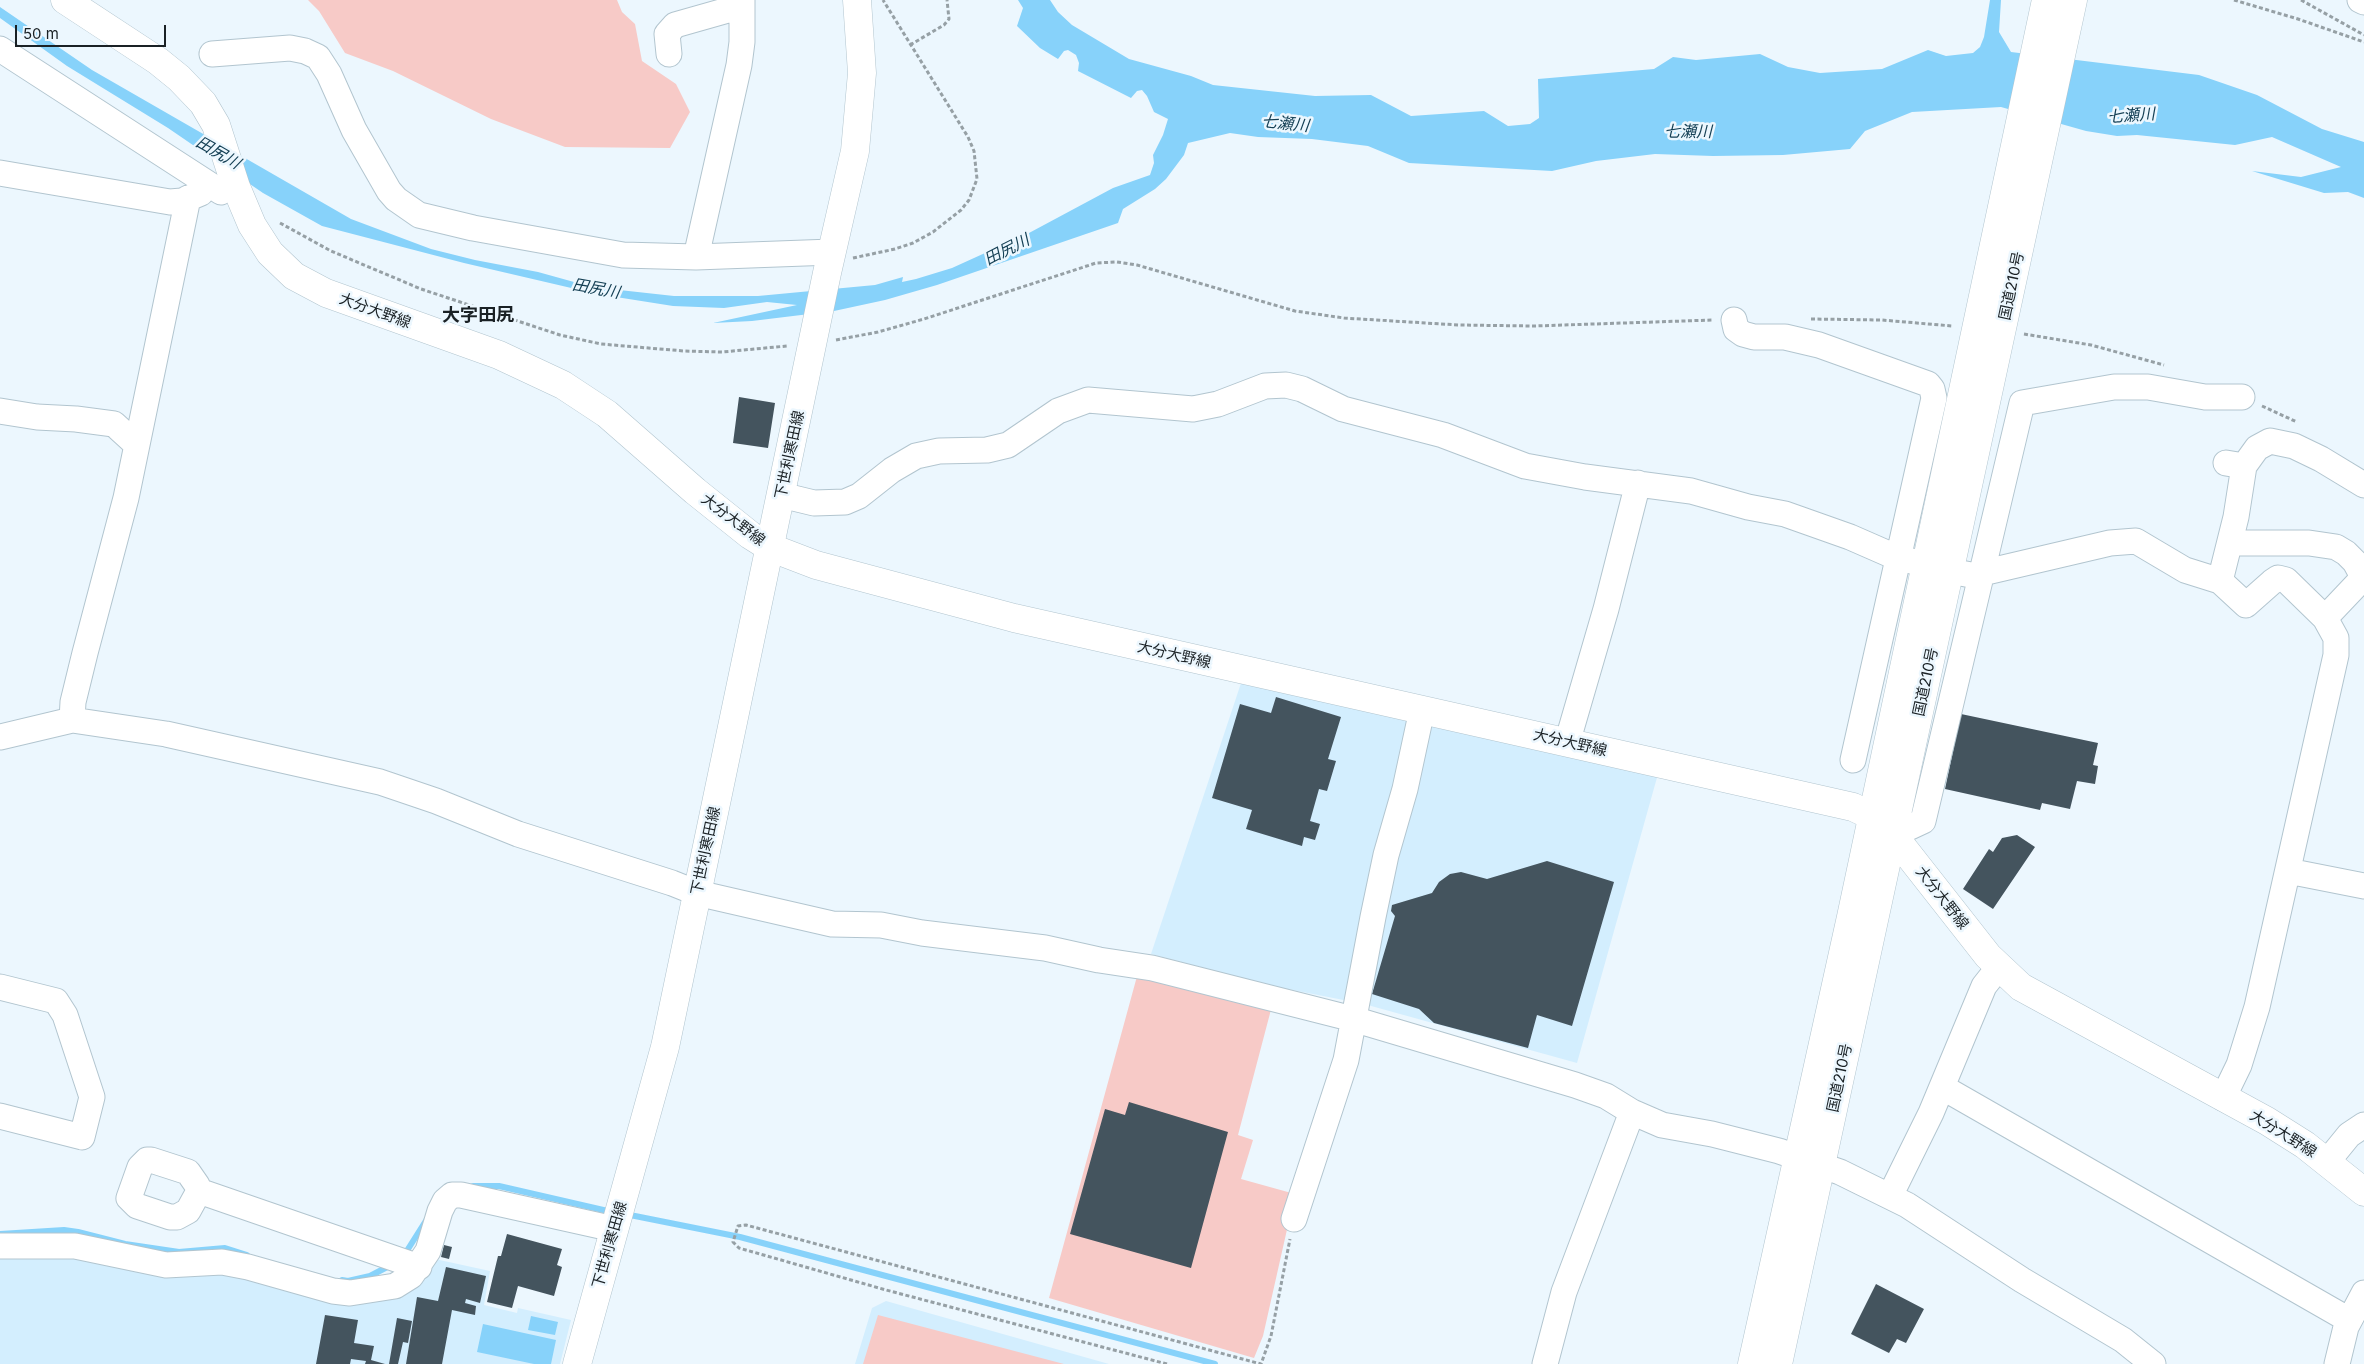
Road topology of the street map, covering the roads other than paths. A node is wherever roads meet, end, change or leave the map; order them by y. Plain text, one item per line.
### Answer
1 (65, 0) edge
2 (856, 0) edge
3 (2046, 0) edge
4 (2073, 0) edge
5 (2360, 0) edge
6 (741, 2) edge
7 (2364, 2) edge
8 (0, 49) edge
9 (212, 54) dead end
10 (669, 54) dead end
11 (0, 173) edge
12 (232, 193) junction
13 (188, 198) junction
14 (696, 257) junction
15 (837, 261) junction
16 (1993, 313) junction
17 (1734, 320) road end
18 (2242, 397) dead end
19 (0, 412) edge
20 (137, 445) junction
21 (1638, 483) junction
22 (2364, 485) edge
23 (781, 495) junction
24 (2230, 543) junction
25 (769, 547) junction
26 (1898, 558) junction
27 (1938, 568) junction
28 (1982, 573) junction
29 (2220, 582) junction
30 (2362, 583) edge
31 (2325, 618) junction
32 (1422, 710) junction
33 (72, 720) junction
34 (0, 737) edge
35 (1567, 742) junction
36 (1853, 760) dead end
37 (1872, 816) junction
38 (1893, 835) junction
39 (2288, 871) junction
40 (2364, 886) edge
41 (697, 893) junction
42 (1999, 967) junction
43 (0, 987) edge
44 (1353, 1019) junction
45 (1942, 1087) junction
46 (2223, 1098) junction
47 (1632, 1112) junction
48 (0, 1116) edge
49 (2364, 1125) edge
50 (1810, 1160) junction
51 (2327, 1162) junction
52 (199, 1191) dead end
53 (2364, 1192) edge
54 (1890, 1196) junction
55 (1294, 1219) road end
56 (614, 1229) junction
57 (0, 1246) edge
58 (419, 1267) junction
59 (2364, 1294) edge
60 (2349, 1320) junction
61 (578, 1364) edge
62 (1545, 1364) edge
63 (1752, 1364) edge
64 (1778, 1364) edge
65 (2153, 1364) edge
66 (2337, 1364) edge

1 - 12 main road, 大分大野線
2 - 15 main road
3 - 16 main road, 国道210号
4 - 16 main road, 国道210号
5 - 7 street
6 - 10 street
6 - 14 street
8 - 12 street
9 - 14 street
11 - 13 street
12 - 13 street
12 - 25 main road, 大分大野線
13 - 20 street
14 - 15 street
15 - 23 main road, 下世利寒田線
16 - 27 main road, 国道210号
17 - 26 street
18 - 28 street
19 - 20 street
20 - 33 street
21 - 23 street
21 - 26 street
21 - 35 street
22 - 24 street
23 - 25 main road, 下世利寒田線
24 - 29 street
24 - 30 street
25 - 32 main road, 大分大野線
25 - 41 main road, 下世利寒田線
26 - 27 street
26 - 36 street
27 - 28 street
27 - 37 main road, 国道210号
27 - 38 main road, 国道210号
28 - 29 street
28 - 38 street
29 - 31 street
30 - 31 street
31 - 39 street
32 - 35 main road, 大分大野線
32 - 44 street
33 - 34 street
33 - 41 street
35 - 37 main road, 大分大野線
37 - 38 main road, 大分大野線
37 - 50 main road, 国道210号
38 - 42 main road, 大分大野線
38 - 50 main road, 国道210号
39 - 40 street
39 - 46 street
41 - 44 street
41 - 56 main road, 下世利寒田線
42 - 45 street
42 - 46 main road, 大分大野線
43 - 48 street
44 - 47 street
44 - 55 street
45 - 54 street
45 - 60 street
46 - 51 main road, 大分大野線
47 - 50 street
47 - 62 street
49 - 51 street
50 - 54 street
50 - 63 main road, 国道210号
50 - 64 main road, 国道210号
51 - 53 main road, 大分大野線
52 - 58 street
54 - 65 street
56 - 58 street
56 - 61 main road, 下世利寒田線
57 - 58 street
59 - 60 street
60 - 66 street

